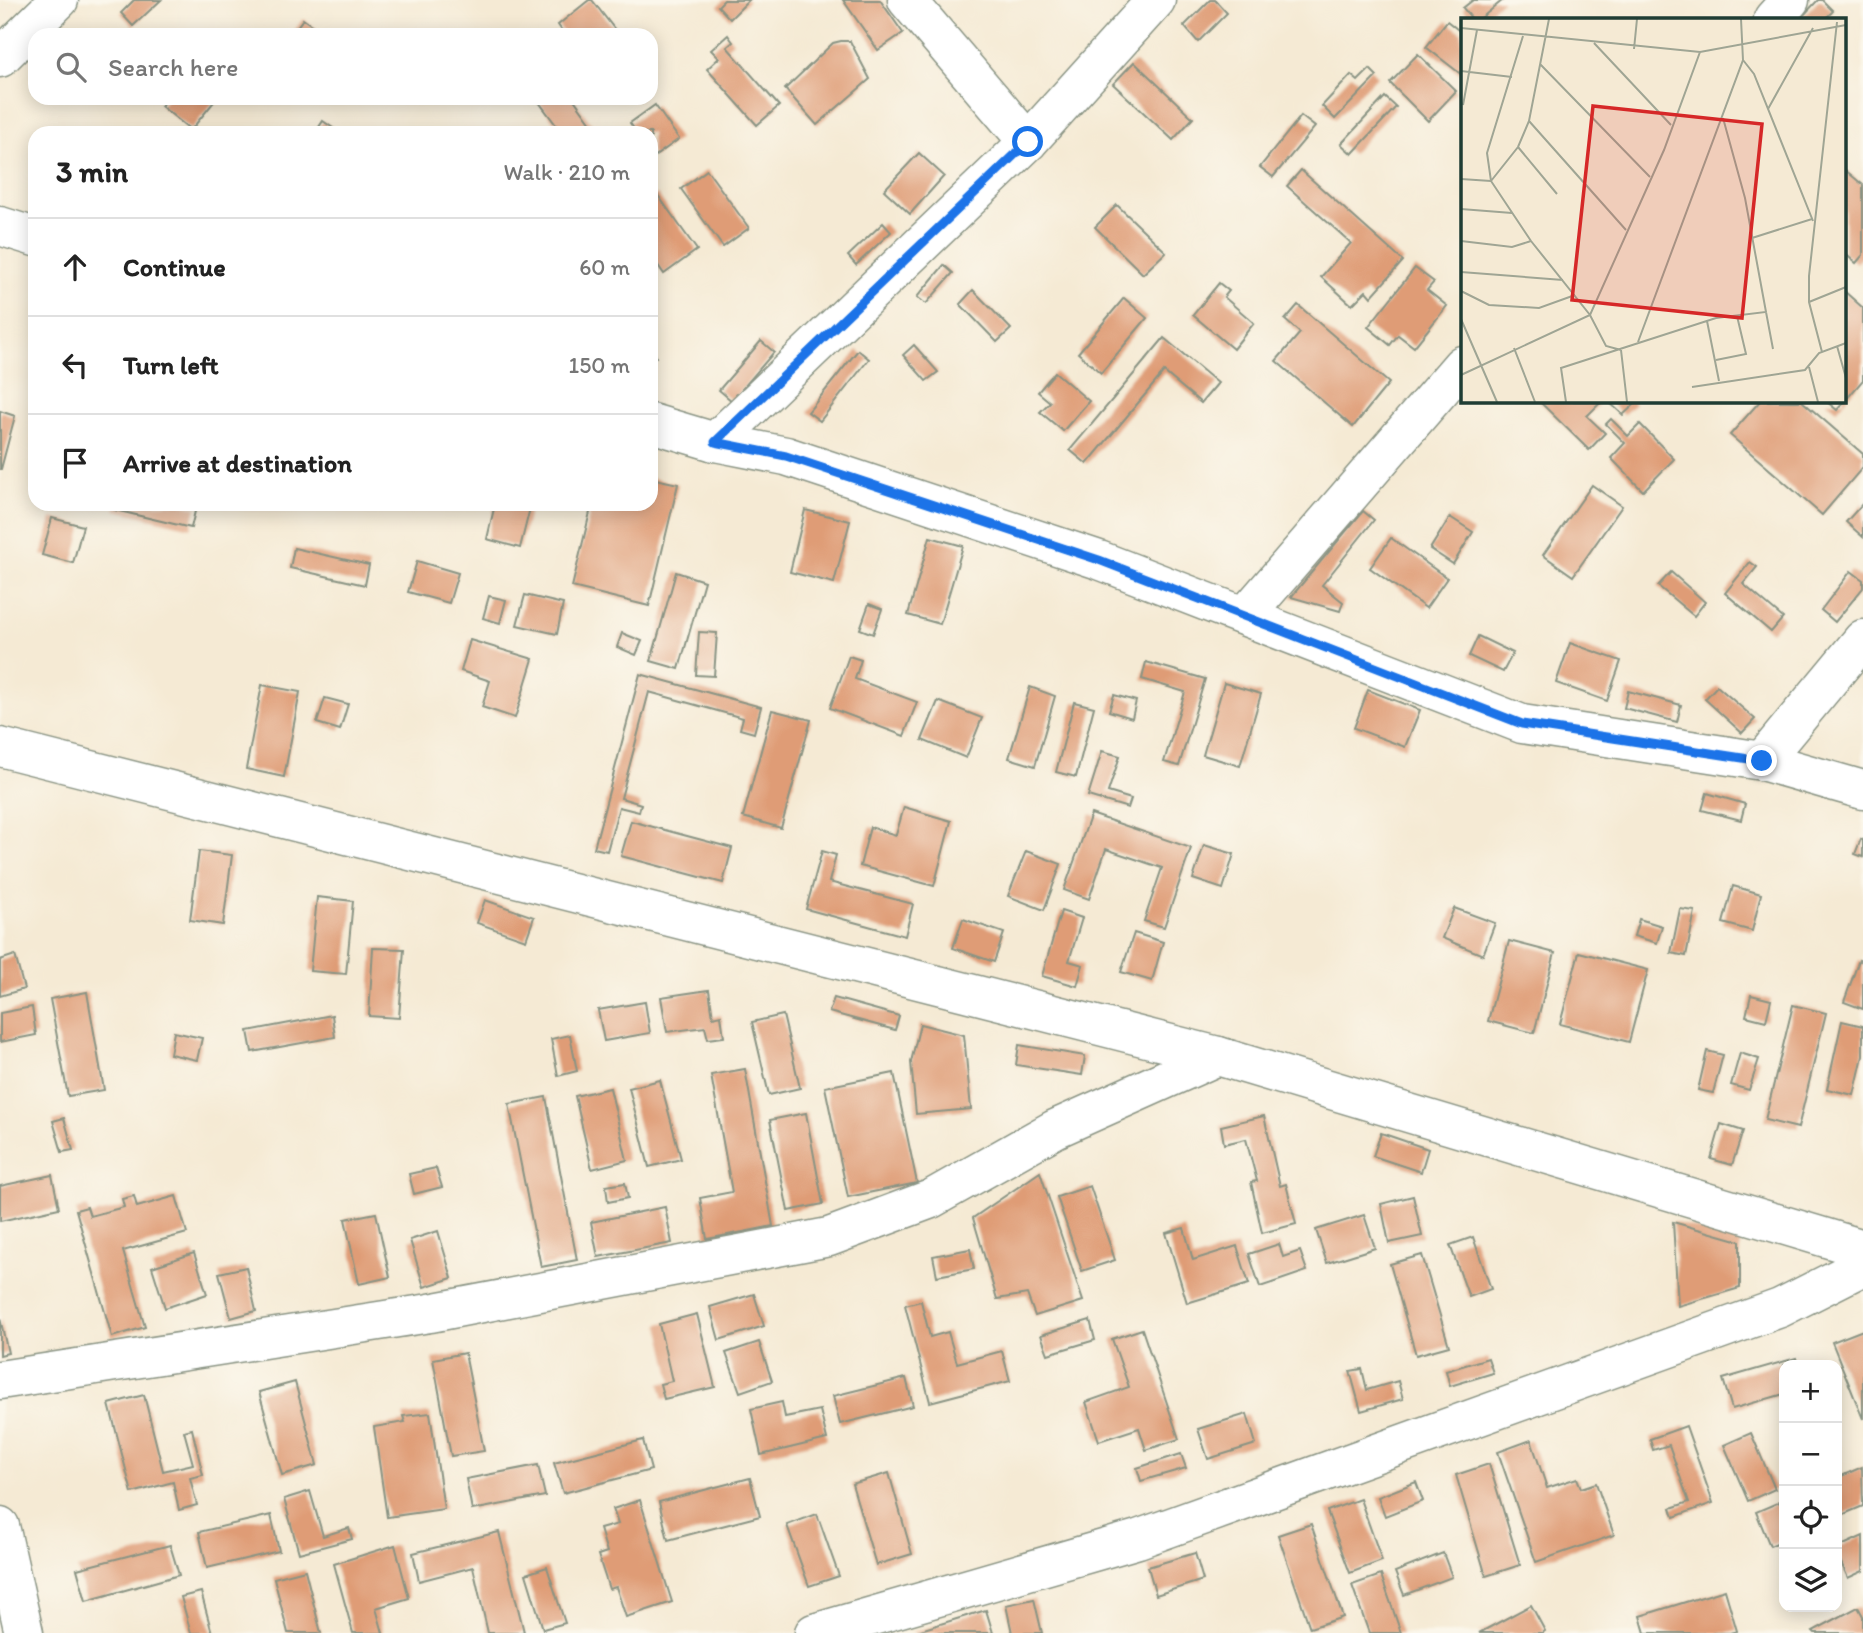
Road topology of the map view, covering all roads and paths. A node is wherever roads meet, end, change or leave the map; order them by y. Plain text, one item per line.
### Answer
1 (907, 0) edge
2 (1156, 0) edge
3 (1790, 0) edge
4 (47, 5) edge
5 (1774, 18) edge
6 (0, 58) edge
7 (1028, 142) junction
8 (0, 226) edge
9 (28, 235) edge
10 (1461, 366) edge
11 (658, 425) edge
12 (715, 442) junction
13 (1245, 616) junction
14 (1863, 639) edge
15 (0, 747) edge
16 (1762, 761) junction
17 (1863, 790) edge
18 (1218, 1056) junction
19 (1863, 1249) edge
20 (1863, 1266) edge
21 (0, 1380) edge
22 (0, 1525) edge
23 (6, 1585) edge
24 (24, 1633) edge
25 (814, 1633) edge

1 - 7 street
2 - 7 street
3 - 5 street
4 - 6 street
7 - 12 street
8 - 9 street
10 - 13 street
11 - 12 street
12 - 13 street
13 - 16 street
14 - 16 street
15 - 18 street
16 - 17 street
18 - 19 street
18 - 21 street
20 - 25 street
22 - 23 street
23 - 24 street

